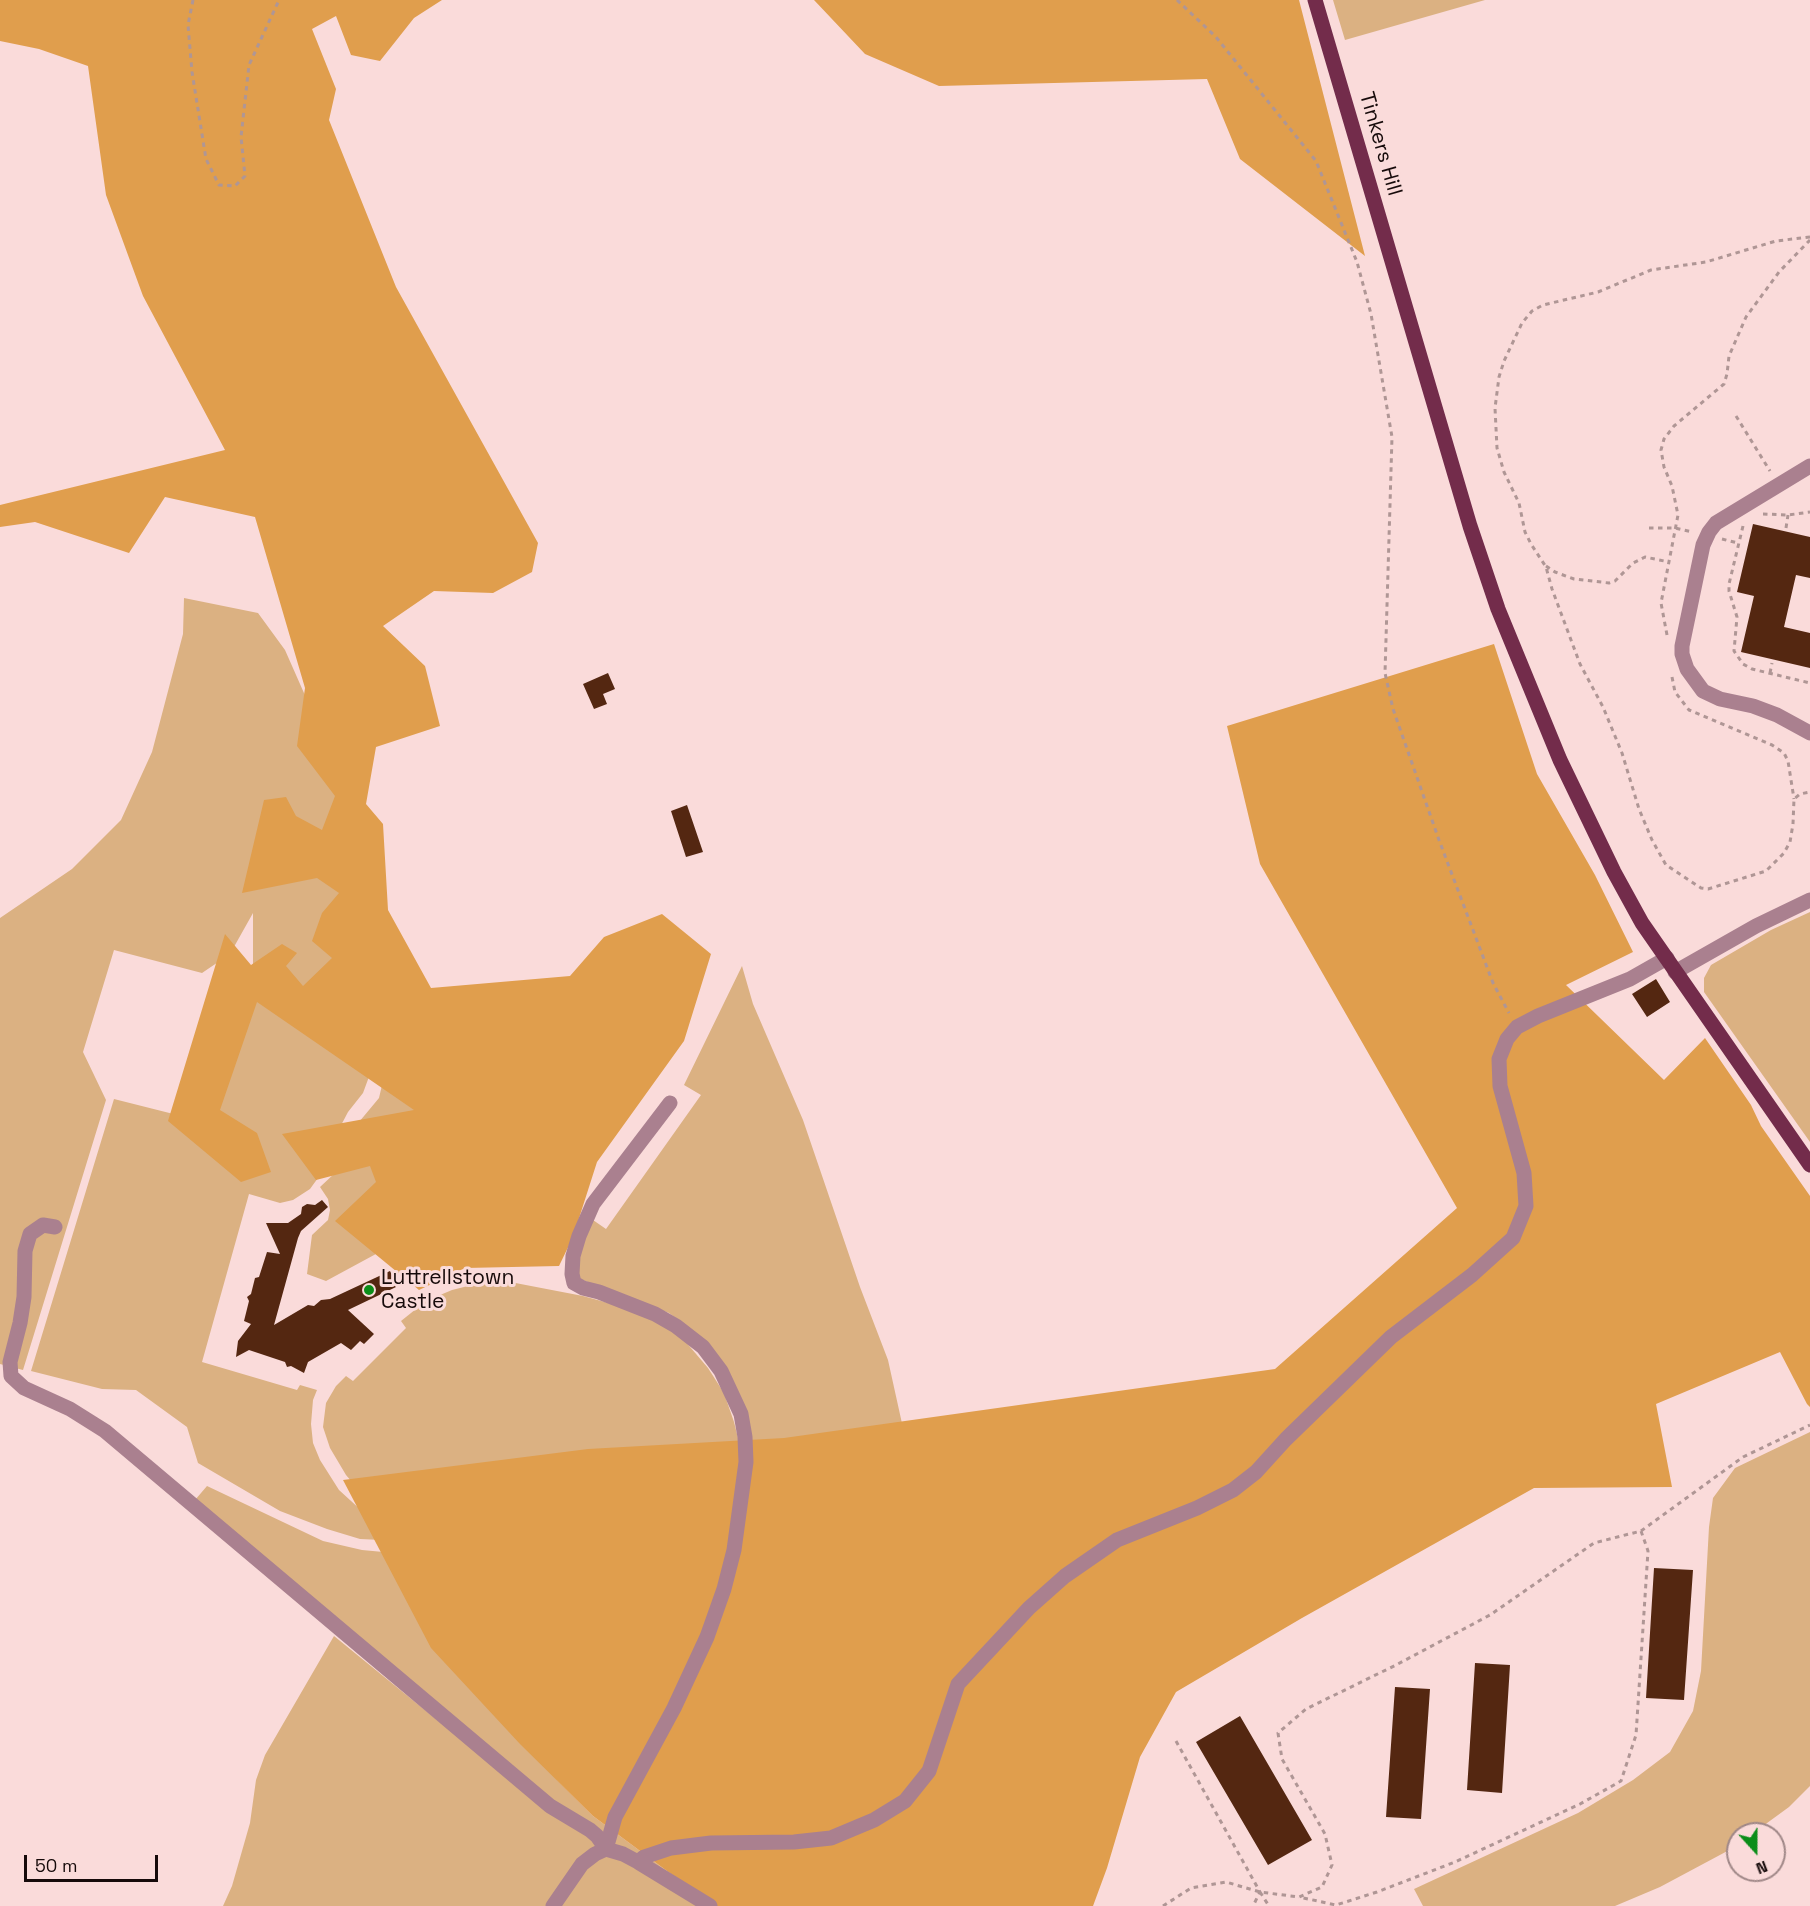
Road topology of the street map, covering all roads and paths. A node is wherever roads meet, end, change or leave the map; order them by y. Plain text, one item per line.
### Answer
1 (193, 0) edge
2 (279, 0) edge
3 (1177, 0) edge
4 (1315, 0) edge
5 (1810, 237) edge
6 (1736, 417) dead end
7 (1810, 466) edge
8 (1779, 485) junction
9 (1810, 512) edge
10 (1759, 515) dead end
11 (1788, 515) junction
12 (1747, 520) dead end
13 (1785, 528) dead end
14 (1669, 562) dead end
15 (1544, 564) junction
16 (1772, 663) dead end
17 (1770, 674) junction
18 (1810, 683) edge
19 (1810, 733) edge
20 (1810, 792) edge
21 (1810, 900) edge
22 (1671, 965) junction
23 (1517, 1027) junction
24 (670, 1102) dead end
25 (1810, 1165) edge
26 (55, 1227) dead end
27 (1810, 1425) edge
28 (1641, 1531) junction
29 (1176, 1741) dead end
30 (606, 1849) junction
31 (638, 1862) junction
32 (1260, 1892) junction
33 (1299, 1897) junction
34 (553, 1906) edge
35 (710, 1906) edge
36 (1163, 1906) edge
37 (1253, 1906) edge
38 (1269, 1906) edge

1 - 2 path
3 - 23 path
4 - 22 main road, Tinkers Hill
5 - 15 path
6 - 8 path
7 - 8 street
8 - 19 street
9 - 11 path
10 - 11 path
11 - 13 path
12 - 17 path
14 - 15 path
15 - 20 path
16 - 17 path
17 - 18 path
21 - 22 street
22 - 23 street
22 - 25 main road, Tinkers Hill
23 - 31 street
24 - 30 street
26 - 30 street
27 - 28 path
28 - 33 path
28 - 33 path
29 - 32 path
30 - 31 street
30 - 34 street
31 - 35 street
32 - 33 path
32 - 36 path
32 - 37 path
32 - 38 path

